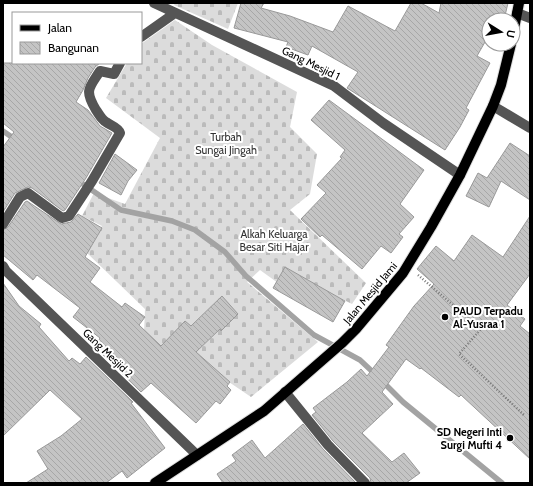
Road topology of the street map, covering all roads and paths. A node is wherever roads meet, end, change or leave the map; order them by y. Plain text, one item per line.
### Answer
1 (154, 3) edge
2 (518, 8) edge
3 (175, 14) junction
4 (530, 18) edge
5 (142, 36) edge
6 (509, 52) edge
7 (119, 64) edge
8 (493, 106) junction
9 (530, 128) edge
10 (460, 175) junction
11 (3, 224) edge
12 (3, 266) edge
13 (407, 266) junction
14 (285, 392) junction
15 (524, 415) dead end
16 (197, 456) junction
17 (155, 483) edge
18 (365, 483) edge

1 - 3 street, Gang Mesjid 1
2 - 4 street
3 - 5 street
3 - 10 street, Gang Mesjid 1
6 - 8 main road, Jalan Mesjid Jami
7 - 11 street
8 - 9 street
8 - 10 main road, Jalan Mesjid Jami
10 - 13 main road, Jalan Mesjid Jami
12 - 16 street, Gang Mesjid 2
13 - 14 main road, Jalan Mesjid Jami
13 - 15 path
14 - 16 main road, Jalan Mesjid Jami
14 - 18 street
16 - 17 main road, Jalan Mesjid Jami

